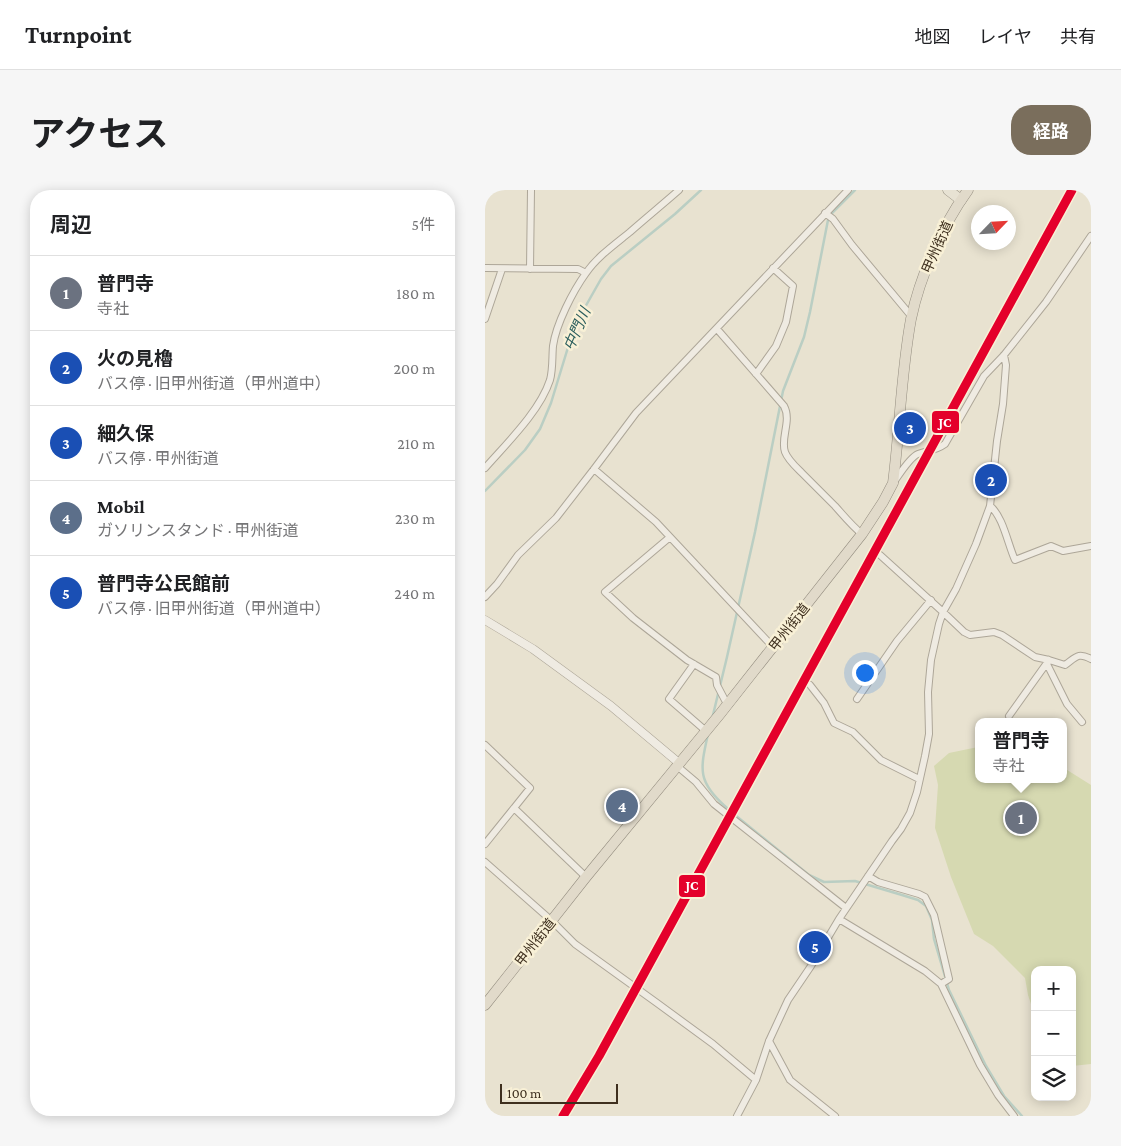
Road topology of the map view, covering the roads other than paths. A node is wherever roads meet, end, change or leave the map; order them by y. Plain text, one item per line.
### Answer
1 (531, 190) edge
2 (679, 190) edge
3 (848, 190) edge
4 (947, 190) edge
5 (968, 190) edge
6 (961, 200) junction
7 (829, 216) junction
8 (1091, 236) edge
9 (485, 268) edge
10 (502, 268) junction
11 (773, 268) junction
12 (530, 269) junction
13 (586, 273) junction
14 (912, 317) junction
15 (485, 319) edge
16 (717, 329) junction
17 (1004, 355) junction
18 (756, 374) junction
19 (485, 468) edge
20 (594, 470) junction
21 (893, 483) junction
22 (990, 506) junction
23 (862, 534) junction
24 (670, 537) junction
25 (1091, 546) edge
26 (880, 555) dead end
27 (485, 597) edge
28 (931, 600) junction
29 (943, 612) junction
30 (485, 620) edge
31 (773, 647) junction
32 (1091, 659) edge
33 (1048, 662) junction
34 (694, 664) junction
35 (810, 685) dead end
36 (857, 699) dead end
37 (727, 704) junction
38 (1009, 716) dead end
39 (1082, 722) dead end
40 (706, 731) junction
41 (485, 745) edge
42 (678, 764) junction
43 (919, 779) junction
44 (514, 808) junction
45 (485, 844) edge
46 (485, 862) edge
47 (586, 877) junction
48 (866, 877) junction
49 (846, 908) junction
50 (839, 919) junction
51 (552, 921) junction
52 (941, 984) junction
53 (485, 1005) edge
54 (769, 1041) junction
55 (756, 1080) junction
56 (737, 1116) edge
57 (835, 1116) edge
58 (1014, 1116) edge

1 - 12 street
2 - 13 street
3 - 7 street
4 - 6 main road
5 - 6 highway, 甲州街道
6 - 14 highway, 甲州街道
7 - 11 street
7 - 14 street
8 - 17 street
9 - 10 street
10 - 12 street
10 - 15 street
11 - 16 street
11 - 18 street
12 - 13 street
13 - 19 street
14 - 21 highway, 甲州街道
16 - 18 street
16 - 20 street
17 - 21 street
17 - 22 street
18 - 23 street
20 - 24 street
20 - 27 street
21 - 23 highway, 甲州街道
22 - 25 street
22 - 29 street
23 - 31 highway, 甲州街道
24 - 31 street
24 - 34 street
26 - 28 street
28 - 29 street
28 - 36 street
29 - 33 street
29 - 43 street
30 - 42 street
31 - 37 highway, 甲州街道
32 - 33 street
33 - 38 street
33 - 39 street
34 - 37 street
34 - 40 street
35 - 43 street
37 - 40 highway, 甲州街道
40 - 42 highway, 甲州街道
41 - 44 street
42 - 47 highway, 甲州街道
42 - 49 street
43 - 48 street
44 - 45 street
44 - 47 street
46 - 51 street
47 - 51 highway, 甲州街道
48 - 49 street
48 - 52 street
49 - 50 street
50 - 52 street
50 - 54 street
51 - 53 highway, 甲州街道
51 - 55 street
52 - 58 street
54 - 55 street
54 - 57 street
55 - 56 street

